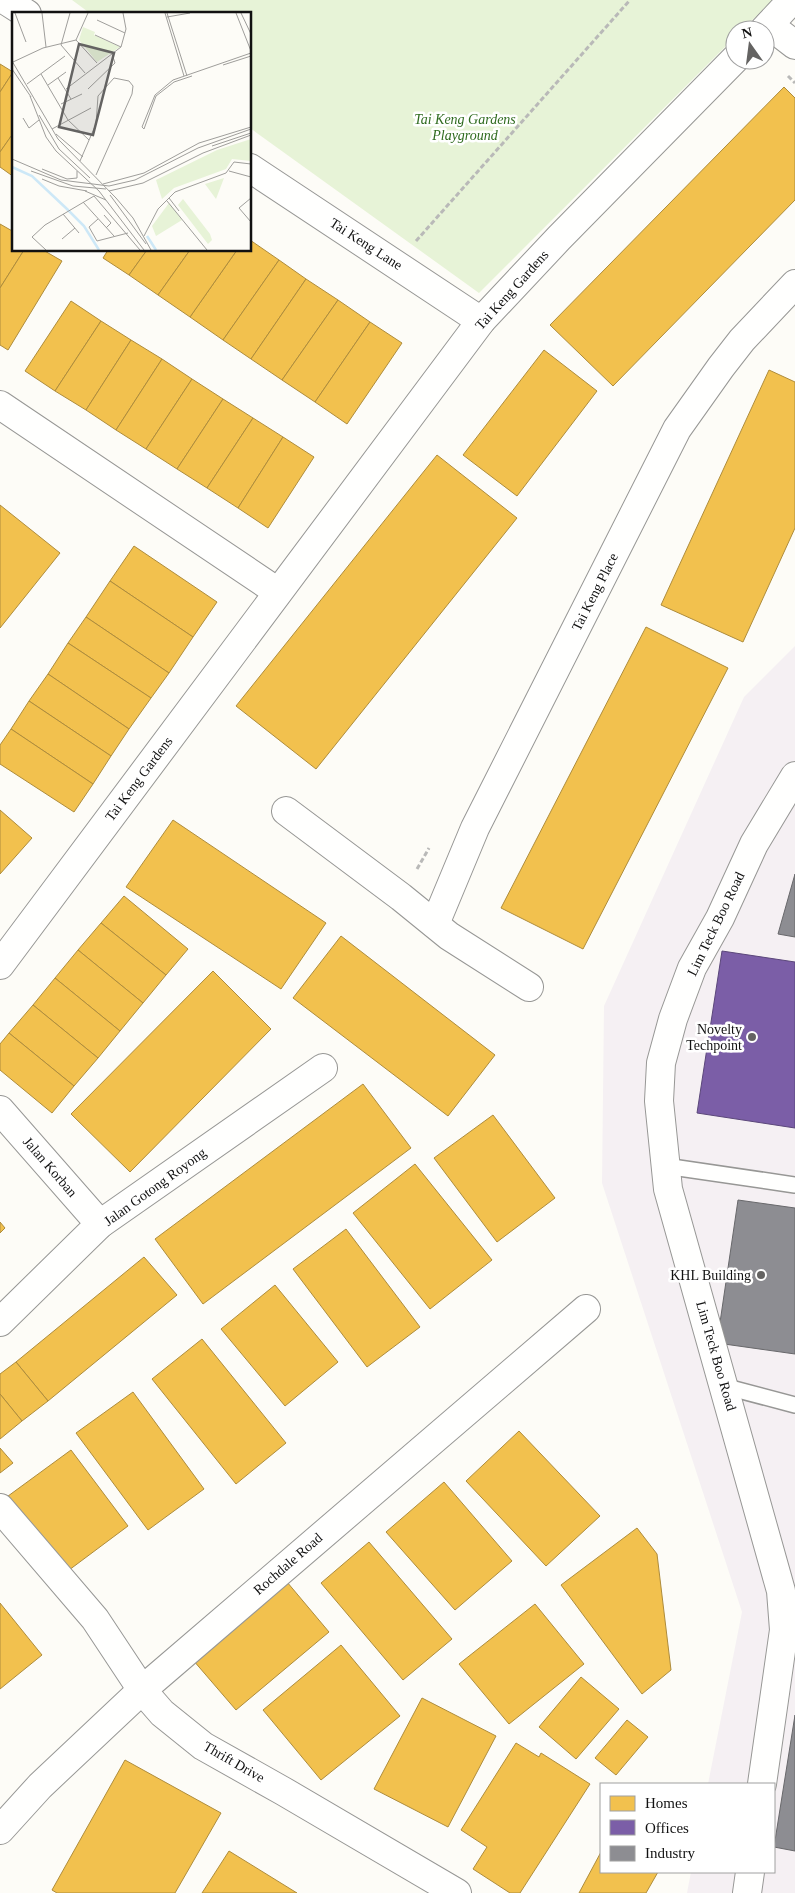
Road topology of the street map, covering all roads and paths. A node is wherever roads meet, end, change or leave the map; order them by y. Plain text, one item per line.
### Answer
1 (5, 0) edge
2 (630, 0) edge
3 (792, 0) edge
4 (24, 12) edge
5 (773, 20) edge
6 (775, 33) edge
7 (795, 45) edge
8 (725, 69) edge
9 (251, 169) edge
10 (412, 245) dead end
11 (795, 284) edge
12 (481, 321) junction
13 (0, 405) edge
14 (278, 592) junction
15 (795, 776) edge
16 (286, 811) dead end
17 (434, 924) junction
18 (0, 965) edge
19 (529, 987) dead end
20 (323, 1068) dead end
21 (0, 1110) edge
22 (665, 1166) junction
23 (795, 1185) edge
24 (100, 1224) junction
25 (586, 1309) dead end
26 (0, 1322) edge
27 (723, 1386) junction
28 (795, 1405) edge
29 (0, 1508) edge
30 (142, 1690) junction
31 (762, 1783) edge
32 (0, 1830) edge
33 (750, 1873) edge
34 (457, 1893) edge
35 (746, 1893) edge

1 - 4 street
2 - 10 path
3 - 5 street
6 - 7 street
8 - 12 street, Tai Keng Gardens
9 - 12 street, Tai Keng Lane
11 - 17 street, Tai Keng Place
12 - 14 street, Tai Keng Gardens
13 - 14 street
14 - 18 street, Tai Keng Gardens
15 - 22 street, Lim Teck Boo Road
16 - 17 street
17 - 19 street
20 - 24 street, Jalan Gotong Royong
21 - 24 street, Jalan Korban
22 - 23 lane
22 - 27 street, Lim Teck Boo Road
24 - 26 street, Jalan Gotong Royong
25 - 30 street, Rochdale Road
27 - 28 lane
27 - 31 street, Lim Teck Boo Road
29 - 30 street, Thrift Drive
30 - 32 street, Rochdale Road
30 - 34 street, Thrift Drive
33 - 35 street

